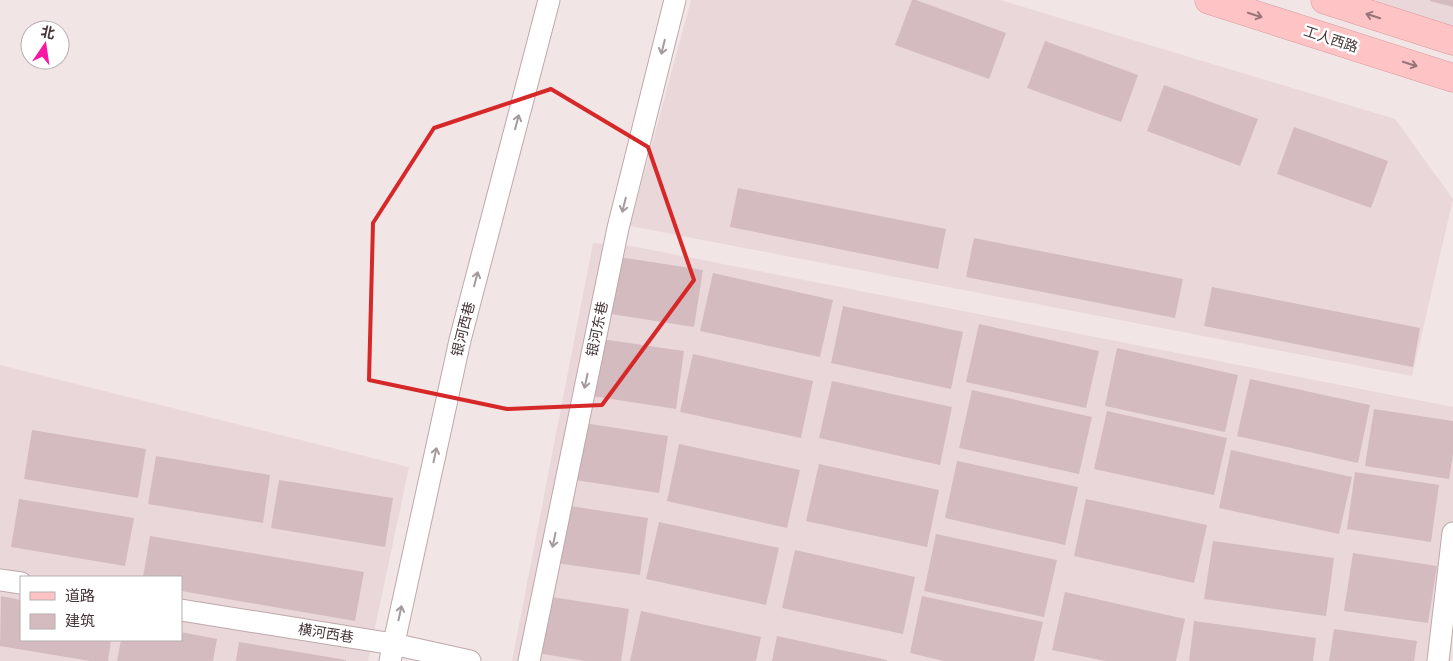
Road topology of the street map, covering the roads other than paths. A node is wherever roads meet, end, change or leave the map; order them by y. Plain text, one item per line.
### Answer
1 (549, 0) edge
2 (675, 0) edge
3 (1209, 0) edge
4 (1325, 0) edge
5 (1453, 41) edge
6 (1453, 78) edge
7 (1453, 533) edge
8 (0, 580) edge
9 (20, 583) edge
10 (182, 610) edge
11 (392, 653) edge
12 (470, 661) edge
13 (529, 661) edge
14 (1438, 661) edge

11 -> 1 street, 银河西巷
2 -> 13 street, 银河东巷
3 -> 6 main road, 工人西路
5 -> 4 main road
7 - 14 street
8 - 9 street
10 - 11 street, 横河西巷
11 - 12 street, 横河西巷

